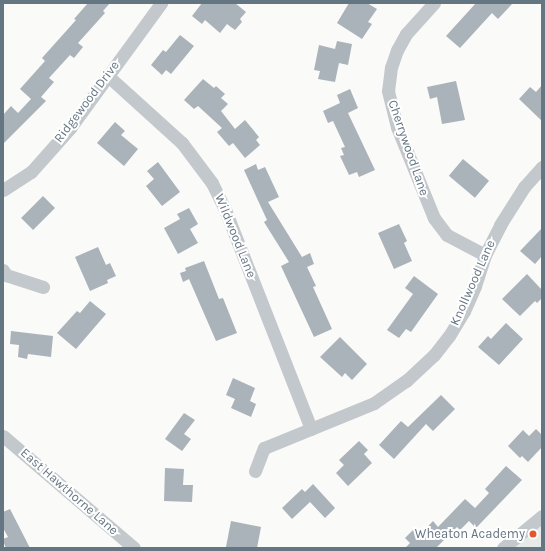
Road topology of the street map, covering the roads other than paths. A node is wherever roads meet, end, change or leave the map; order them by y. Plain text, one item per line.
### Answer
1 (161, 3) edge
2 (434, 3) edge
3 (108, 76) junction
4 (542, 167) edge
5 (3, 190) edge
6 (485, 256) junction
7 (3, 270) edge
8 (44, 287) dead end
9 (311, 429) junction
10 (3, 436) edge
11 (255, 471) dead end
12 (542, 516) edge
13 (134, 548) edge
14 (503, 548) edge

1 - 3 street, Ridgewood Drive
2 - 6 street, Cherrywood Lane
3 - 5 street, Ridgewood Drive
3 - 9 street, Wildwood Lane
4 - 6 street, Knollwood Lane
6 - 9 street, Knollwood Lane
7 - 8 street
9 - 11 street, Knollwood Lane
10 - 13 street, East Hawthorne Lane
12 - 14 street

